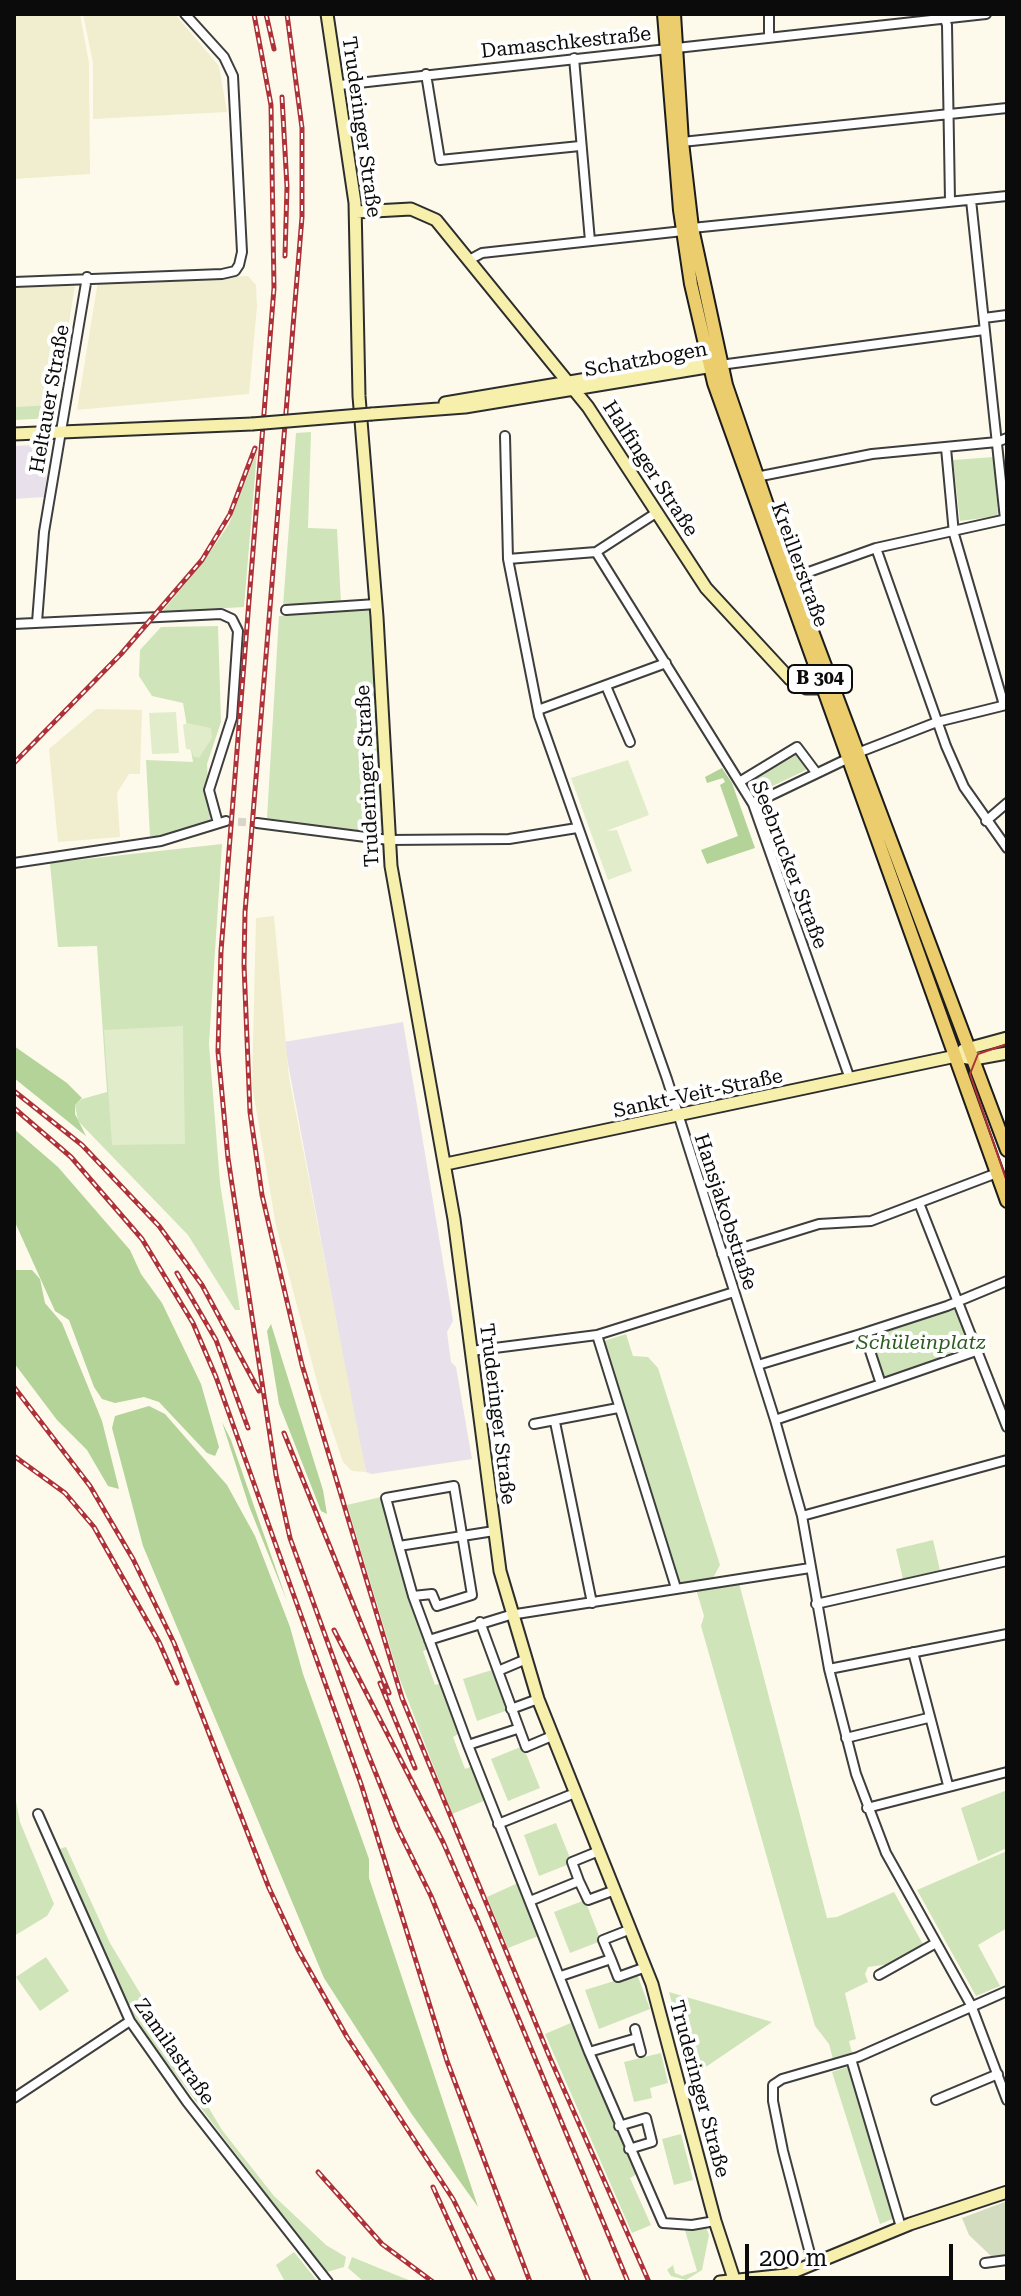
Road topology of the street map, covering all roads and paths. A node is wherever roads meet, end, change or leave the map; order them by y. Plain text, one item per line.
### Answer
1 (185, 14) edge
2 (327, 14) edge
3 (664, 14) edge
4 (674, 14) edge
5 (769, 14) edge
6 (986, 14) edge
7 (944, 16) edge
8 (769, 37) junction
9 (672, 48) junction
10 (574, 58) junction
11 (426, 74) junction
12 (340, 85) junction
13 (1007, 108) edge
14 (949, 114) junction
15 (682, 142) junction
16 (580, 146) junction
17 (1007, 196) edge
18 (971, 200) junction
19 (950, 201) junction
20 (356, 212) junction
21 (688, 230) junction
22 (590, 241) junction
23 (469, 260) junction
24 (87, 277) junction
25 (14, 282) edge
26 (1007, 315) edge
27 (984, 318) junction
28 (984, 330) junction
29 (713, 365) junction
30 (568, 380) junction
31 (576, 391) junction
32 (424, 408) junction
33 (59, 433) junction
34 (14, 434) edge
35 (505, 436) dead end
36 (1007, 438) edge
37 (997, 442) junction
38 (946, 448) junction
39 (756, 477) junction
40 (656, 513) junction
41 (1006, 519) edge
42 (954, 528) junction
43 (876, 548) junction
44 (596, 552) junction
45 (508, 559) junction
46 (792, 578) junction
47 (376, 604) junction
48 (286, 610) dead end
49 (37, 622) junction
50 (14, 624) edge
51 (666, 663) junction
52 (824, 680) junction
53 (606, 686) junction
54 (1005, 705) edge
55 (538, 710) junction
56 (937, 722) junction
57 (630, 742) dead end
58 (854, 755) junction
59 (815, 771) junction
60 (741, 781) junction
61 (1007, 803) edge
62 (753, 804) junction
63 (986, 821) junction
64 (257, 823) tunnel mouth
65 (577, 828) junction
66 (389, 840) junction
67 (1007, 848) edge
68 (14, 863) edge
69 (1007, 1038) edge
70 (970, 1053) junction
71 (1007, 1053) edge
72 (956, 1056) junction
73 (850, 1079) junction
74 (679, 1117) junction
75 (1006, 1146) edge
76 (446, 1164) junction
77 (997, 1173) junction
78 (1007, 1201) edge
79 (919, 1203) junction
80 (722, 1254) junction
81 (1007, 1281) edge
82 (734, 1292) junction
83 (958, 1301) junction
84 (864, 1333) junction
85 (597, 1335) junction
86 (979, 1350) junction
87 (471, 1351) junction
88 (758, 1365) junction
89 (881, 1384) junction
90 (1004, 1402) edge
91 (618, 1408) junction
92 (775, 1420) junction
93 (555, 1422) junction
94 (534, 1424) dead end
95 (1007, 1427) edge
96 (1007, 1460) edge
97 (802, 1516) junction
98 (494, 1531) junction
99 (462, 1537) junction
100 (399, 1546) junction
101 (1007, 1561) edge
102 (810, 1568) junction
103 (676, 1588) junction
104 (413, 1596) junction
105 (592, 1603) junction
106 (816, 1604) junction
107 (510, 1615) junction
108 (480, 1622) junction
109 (1007, 1634) edge
110 (429, 1640) junction
111 (913, 1652) junction
112 (524, 1660) junction
113 (829, 1669) junction
114 (498, 1671) junction
115 (538, 1699) junction
116 (511, 1709) junction
117 (928, 1718) junction
118 (517, 1729) junction
119 (552, 1736) junction
120 (846, 1738) junction
121 (468, 1745) junction
122 (1007, 1772) edge
123 (948, 1785) junction
124 (575, 1793) junction
125 (867, 1808) junction
126 (38, 1814) dead end
127 (498, 1824) junction
128 (599, 1851) junction
129 (579, 1881) junction
130 (615, 1890) junction
131 (530, 1901) junction
132 (631, 1929) junction
133 (936, 1943) junction
134 (611, 1959) junction
135 (646, 1967) junction
136 (879, 1975) dead end
137 (561, 1976) junction
138 (1007, 1991) edge
139 (971, 2005) junction
140 (130, 2021) junction
141 (589, 2052) junction
142 (641, 2052) dead end
143 (851, 2059) junction
144 (998, 2074) junction
145 (14, 2098) edge
146 (936, 2100) dead end
147 (1007, 2100) edge
148 (619, 2126) junction
149 (629, 2149) junction
150 (1007, 2192) edge
151 (715, 2221) junction
152 (901, 2227) junction
153 (1007, 2260) edge
154 (985, 2263) dead end
155 (813, 2265) junction
156 (776, 2280) edge
157 (735, 2281) edge
158 (328, 2282) edge
159 (720, 2282) edge

1 - 24 street
2 - 12 street, Truderinger Straße
3 - 9 main road, Kreillerstraße / B 304
4 - 9 main road, Kreillerstraße / B 304
5 - 8 street
6 - 7 street, Damaschkestraße
7 - 8 street, Damaschkestraße
7 - 14 street
8 - 9 street, Damaschkestraße
9 - 10 street, Damaschkestraße
9 - 15 main road, Kreillerstraße / B 304
9 - 21 main road, Kreillerstraße / B 304
10 - 11 street, Damaschkestraße
10 - 16 street
11 - 12 street, Damaschkestraße
11 - 16 street
12 - 20 street, Truderinger Straße
13 - 14 street
14 - 15 street
14 - 19 street
15 - 21 main road, Kreillerstraße / B 304
16 - 22 street
17 - 18 street
18 - 19 street
18 - 27 street
19 - 21 street
20 - 23 street, Halfinger Straße
20 - 47 street, Truderinger Straße
21 - 22 street
21 - 29 main road, Kreillerstraße / B 304
22 - 23 street
23 - 30 street, Halfinger Straße
24 - 25 street
24 - 33 street, Heltauer Straße
26 - 27 street
27 - 28 street
28 - 29 street
28 - 37 street
29 - 30 street, Schatzbogen
29 - 31 street, Schatzbogen
29 - 39 main road, Kreillerstraße / B 304
29 - 52 main road, Kreillerstraße / B 304
30 - 31 street, Halfinger Straße
30 - 32 street, Schatzbogen
31 - 32 street, Schatzbogen
31 - 40 street, Halfinger Straße
32 - 33 street, Schatzbogen, bridge
33 - 34 street, Schatzbogen
33 - 49 street, Heltauer Straße
35 - 45 street, Hansjakobstraße
36 - 37 street
37 - 38 street
37 - 41 street
38 - 39 street
38 - 42 street
39 - 46 main road, Kreillerstraße / B 304
40 - 44 street
40 - 52 street, Halfinger Straße
41 - 42 street
42 - 43 street
42 - 54 street
43 - 46 street
43 - 56 street
44 - 45 street
44 - 51 street, Seebrucker Straße
45 - 55 street, Hansjakobstraße
46 - 52 main road, Kreillerstraße / B 304
47 - 48 street
47 - 66 street, Truderinger Straße
49 - 50 street
49 - 68 street
51 - 53 street
51 - 60 street, Seebrucker Straße
52 - 58 main road, Kreillerstraße / B 304
53 - 55 street
53 - 57 street
54 - 56 street
55 - 65 street, Hansjakobstraße
56 - 58 street
56 - 63 street
58 - 59 street
58 - 70 main road, Kreillerstraße / B 304
58 - 72 main road, Kreillerstraße / B 304
59 - 60 street
59 - 62 street
60 - 62 street, Seebrucker Straße
61 - 63 street
62 - 73 street, Seebrucker Straße
63 - 67 street
64 - 66 street
65 - 66 street
65 - 74 street, Hansjakobstraße
66 - 76 street, Truderinger Straße
69 - 70 street, Sankt-Veit-Straße
70 - 71 street, Sankt-Veit-Straße
70 - 72 street, Sankt-Veit-Straße
70 - 75 main road, Kreillerstraße / B 304
72 - 73 street, Sankt-Veit-Straße
72 - 77 main road, Kreillerstraße / B 304
73 - 74 street, Sankt-Veit-Straße
74 - 76 street, Sankt-Veit-Straße
74 - 80 street, Hansjakobstraße
76 - 87 street, Truderinger Straße
77 - 78 main road, Kreillerstraße / B 304
77 - 79 street
79 - 80 street
79 - 83 street
80 - 82 street, Hansjakobstraße
81 - 83 street
82 - 85 street
82 - 88 street, Hansjakobstraße
83 - 84 street
83 - 86 street
84 - 88 street
84 - 89 street
85 - 87 street
85 - 91 street
86 - 89 street
86 - 90 street
87 - 98 street, Truderinger Straße
88 - 92 street, Hansjakobstraße
89 - 92 street
90 - 95 street
91 - 93 street
91 - 103 street
92 - 97 street, Hansjakobstraße
93 - 94 street
93 - 105 street
96 - 97 street
97 - 102 street, Hansjakobstraße
98 - 99 street, Truderinger Straße
98 - 107 street, Truderinger Straße
99 - 100 street, Truderinger Straße
99 - 100 street
99 - 104 street
100 - 104 street
101 - 106 street
102 - 103 street
102 - 106 street, Hansjakobstraße
103 - 105 street
104 - 110 street
105 - 107 street
106 - 113 street, Hansjakobstraße
107 - 108 street
107 - 112 street, Truderinger Straße
108 - 110 street
108 - 114 street
109 - 111 street
110 - 121 street
111 - 113 street
111 - 117 street
112 - 114 street
112 - 115 street, Truderinger Straße
113 - 120 street, Hansjakobstraße
114 - 116 street
115 - 116 street
115 - 119 street, Truderinger Straße
116 - 118 street
117 - 120 street
117 - 123 street
118 - 119 street
118 - 121 street
119 - 124 street, Truderinger Straße
120 - 125 street, Hansjakobstraße
121 - 127 street
122 - 123 street
123 - 125 street
124 - 127 street
124 - 128 street, Truderinger Straße
125 - 133 street, Hansjakobstraße
126 - 140 street, Zamilastraße
127 - 131 street
128 - 129 street
128 - 130 street, Truderinger Straße
129 - 130 street
129 - 131 street
130 - 132 street, Truderinger Straße
131 - 137 street
132 - 134 street
132 - 135 street, Truderinger Straße
133 - 136 street
133 - 139 street, Hansjakobstraße
134 - 135 street
134 - 137 street
135 - 151 street, Truderinger Straße
137 - 141 street
138 - 139 street
139 - 143 street
139 - 144 street, Hansjakobstraße
140 - 145 street
140 - 158 street, Zamilastraße
141 - 142 street
141 - 148 street
143 - 152 street
143 - 155 street
144 - 146 street
144 - 147 street, Hansjakobstraße
148 - 149 street
148 - 149 street
149 - 151 street
150 - 152 street
151 - 157 street, Truderinger Straße
152 - 155 street
153 - 154 street
155 - 156 street
156 - 157 street
157 - 159 street

